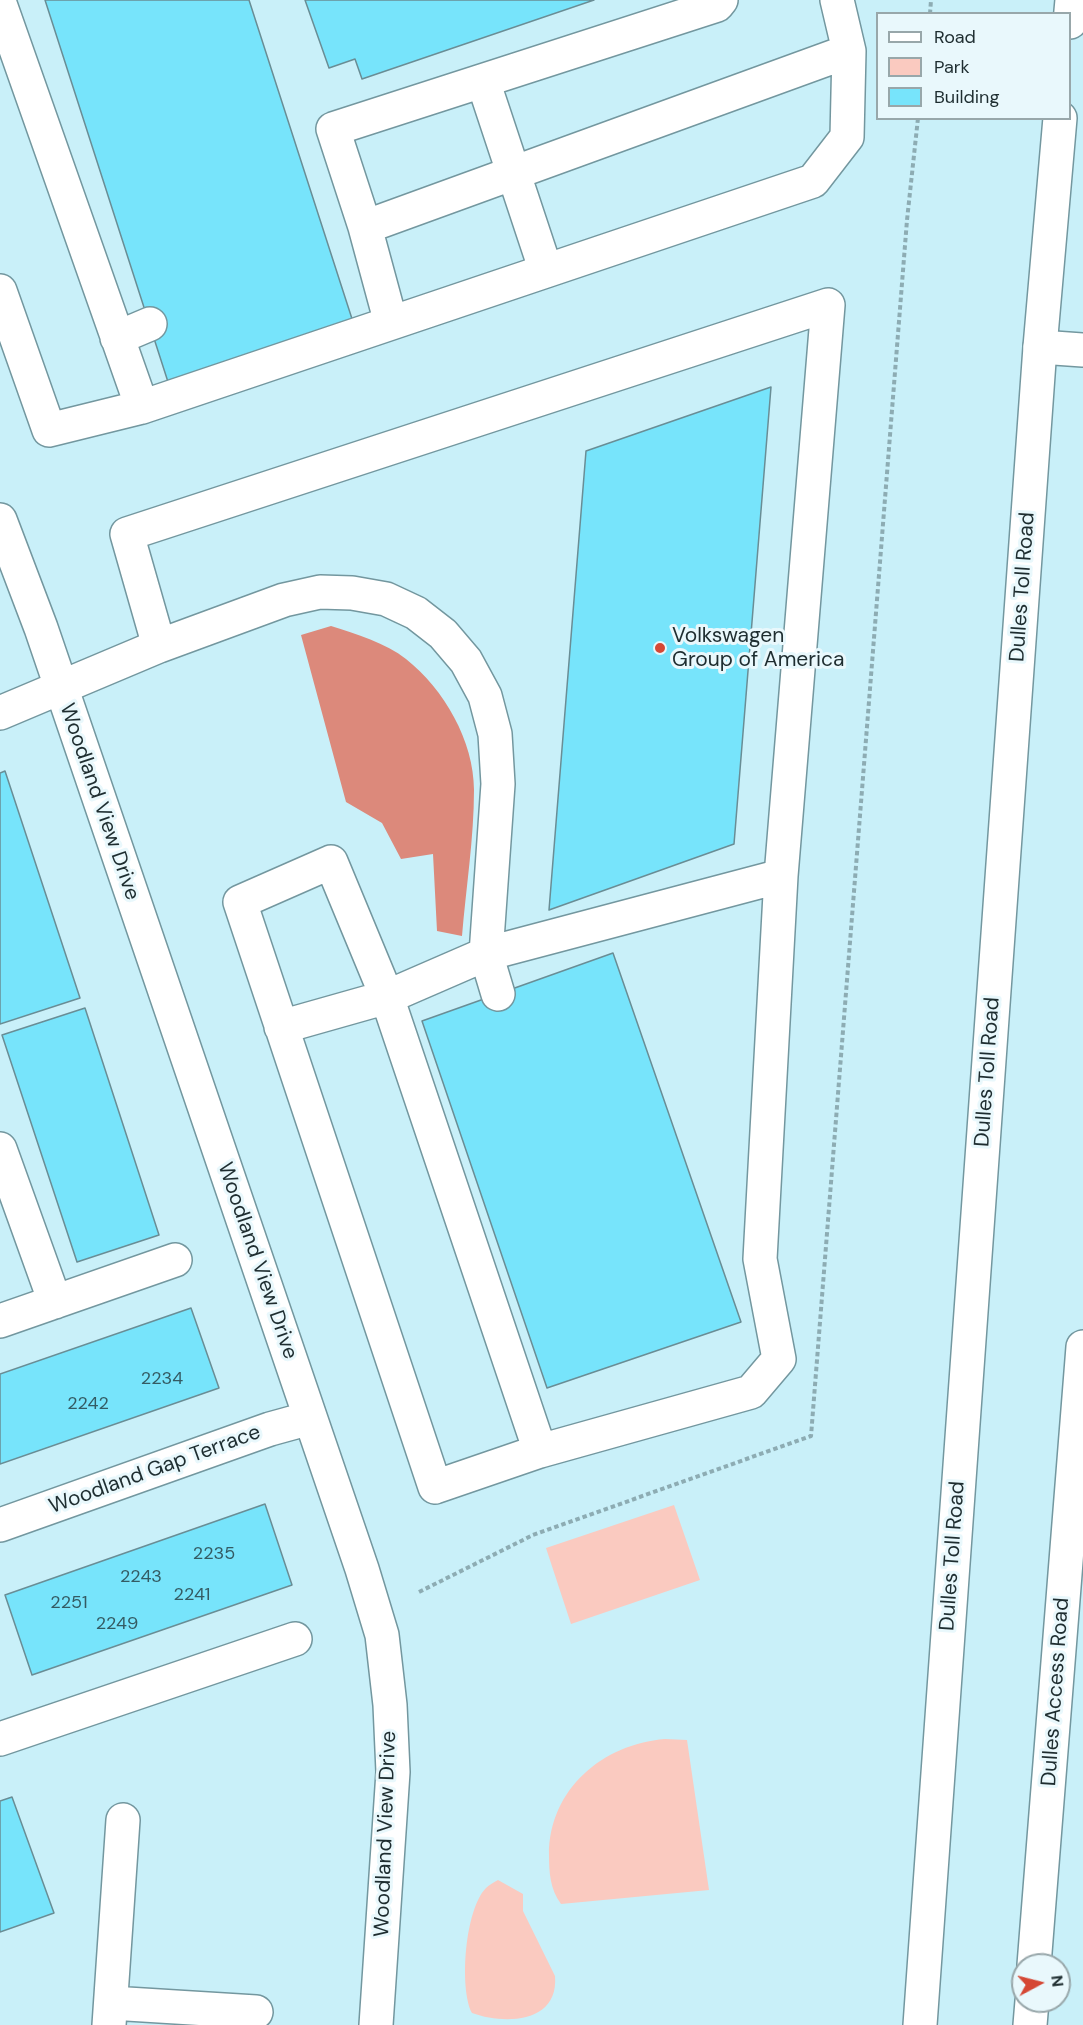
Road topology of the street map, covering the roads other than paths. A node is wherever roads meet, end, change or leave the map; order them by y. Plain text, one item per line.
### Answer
1 (721, 0) edge
2 (837, 0) edge
3 (0, 4) edge
4 (849, 51) junction
5 (483, 81) junction
6 (1060, 120) edge
7 (512, 173) junction
8 (365, 226) junction
9 (546, 271) junction
10 (0, 291) edge
11 (391, 323) junction
12 (150, 324) dead end
13 (117, 338) junction
14 (1040, 347) junction
15 (1083, 350) edge
16 (142, 407) junction
17 (0, 519) edge
18 (159, 646) junction
19 (60, 688) junction
20 (0, 713) edge
21 (781, 876) junction
22 (486, 954) junction
23 (498, 994) dead end
24 (387, 997) junction
25 (281, 1027) junction
26 (0, 1149) edge
27 (175, 1260) dead end
28 (55, 1302) junction
29 (0, 1321) edge
30 (1083, 1347) edge
31 (310, 1418) junction
32 (540, 1451) junction
33 (0, 1525) edge
34 (295, 1639) dead end
35 (0, 1739) edge
36 (123, 1820) dead end
37 (1036, 1953) edge
38 (256, 2012) dead end
39 (110, 2014) edge
40 (376, 2025) edge
41 (920, 2025) edge

1 - 5 main road
2 - 4 main road
3 - 13 main road
4 - 7 main road
4 - 9 main road
5 - 7 main road
5 - 8 main road
6 - 14 main road, Dulles Toll Road
7 - 8 main road
7 - 9 main road
8 - 11 main road
9 - 11 main road
10 - 16 main road
11 - 16 main road
12 - 13 main road
13 - 16 main road
14 - 15 main road
14 - 41 main road, Dulles Toll Road
17 - 19 main road, Woodland View Drive
18 - 19 main road
18 - 21 main road
18 - 22 main road
19 - 20 main road
19 - 31 main road, Woodland View Drive
21 - 22 main road
21 - 32 main road
22 - 23 main road
22 - 24 main road
24 - 25 main road
24 - 25 main road
24 - 32 main road
25 - 32 main road
26 - 28 main road
27 - 28 main road
28 - 29 main road
30 - 37 main road, Dulles Access Road
31 - 33 main road, Woodland Gap Terrace
31 - 40 main road, Woodland View Drive
34 - 35 main road
36 - 39 main road
38 - 39 main road

